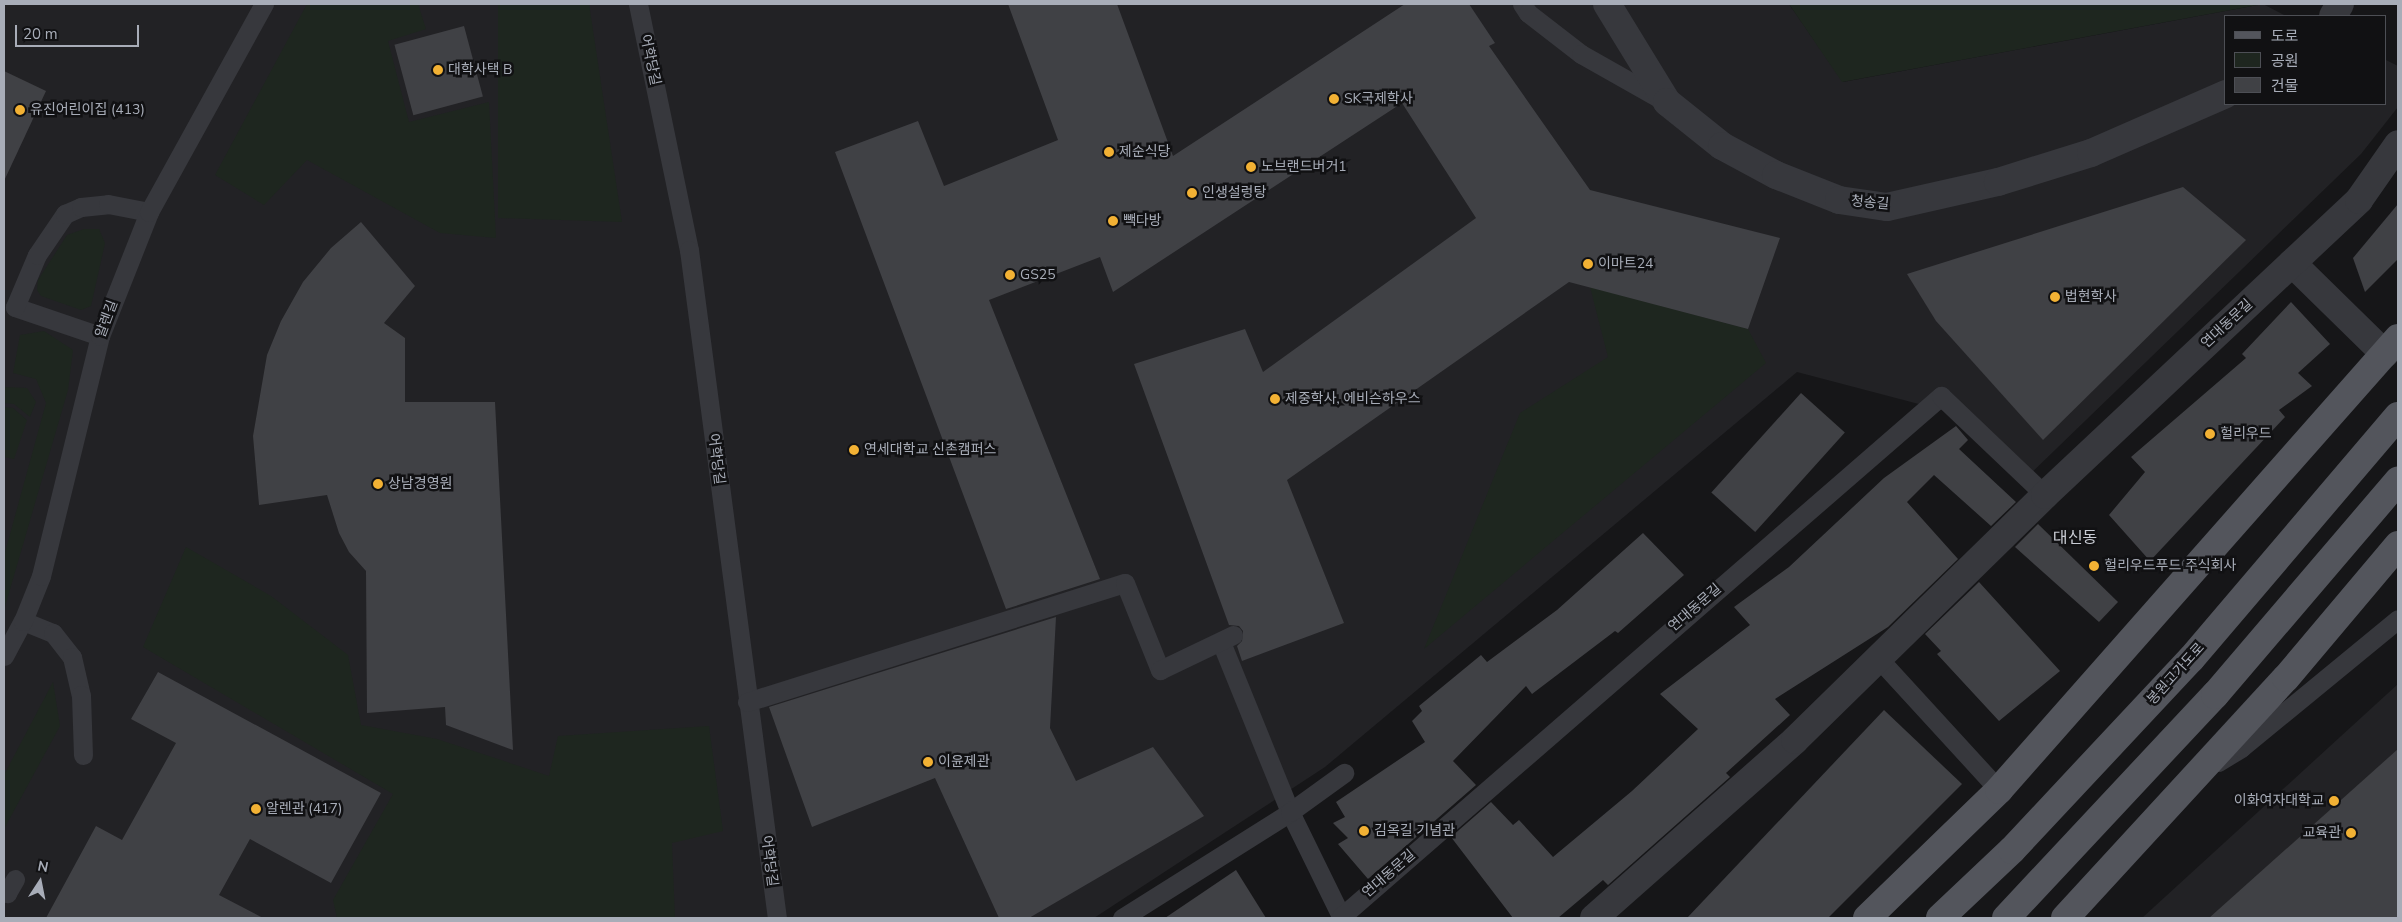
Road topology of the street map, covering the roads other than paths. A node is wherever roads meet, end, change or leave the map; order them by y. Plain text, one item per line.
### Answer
1 (264, 4) edge
2 (638, 4) edge
3 (1522, 4) edge
4 (1606, 4) edge
5 (2340, 4) edge
6 (2334, 15) edge
7 (2224, 95) edge
8 (1667, 102) junction
9 (2398, 144) edge
10 (149, 212) junction
11 (2292, 263) junction
12 (9, 313) edge
13 (100, 336) junction
14 (2392, 346) edge
15 (2398, 416) edge
16 (2398, 481) edge
17 (2045, 496) junction
18 (2398, 545) edge
19 (2398, 618) edge
20 (23, 621) junction
21 (4, 656) edge
22 (1879, 659) junction
23 (747, 702) junction
24 (83, 755) dead end
25 (1344, 773) dead end
26 (2197, 774) junction
27 (1998, 790) junction
28 (1290, 812) junction
29 (1341, 917) edge
30 (776, 918) edge
31 (1122, 918) edge
32 (1594, 918) edge
33 (1866, 918) edge
34 (1940, 918) edge
35 (2006, 918) edge
36 (2065, 918) edge

1 - 10 lane, 알렌길
2 - 23 lane, 어학당길
3 - 8 lane
4 - 8 street, 청송길
5 - 6 street
7 - 8 street, 청송길
9 - 11 street, 연대동문길
10 - 12 lane
10 - 13 lane, 알렌길
11 - 14 street
11 - 17 street, 연대동문길
12 - 13 lane
13 - 20 lane, 알렌길
14 - 27 main road
15 - 34 main road, 봉원고가도로
16 - 35 main road
17 - 22 street, 연대동문길
17 - 29 lane, 연대동문길
18 - 26 main road
19 - 26 lane
20 - 21 lane, 알렌길
20 - 24 lane
22 - 27 lane
22 - 32 street, 연대동문길
23 - 28 lane, 연대동문길
23 - 30 lane, 어학당길
25 - 28 lane
26 - 36 main road
27 - 33 main road
28 - 29 lane, 연대동문길
28 - 31 lane

